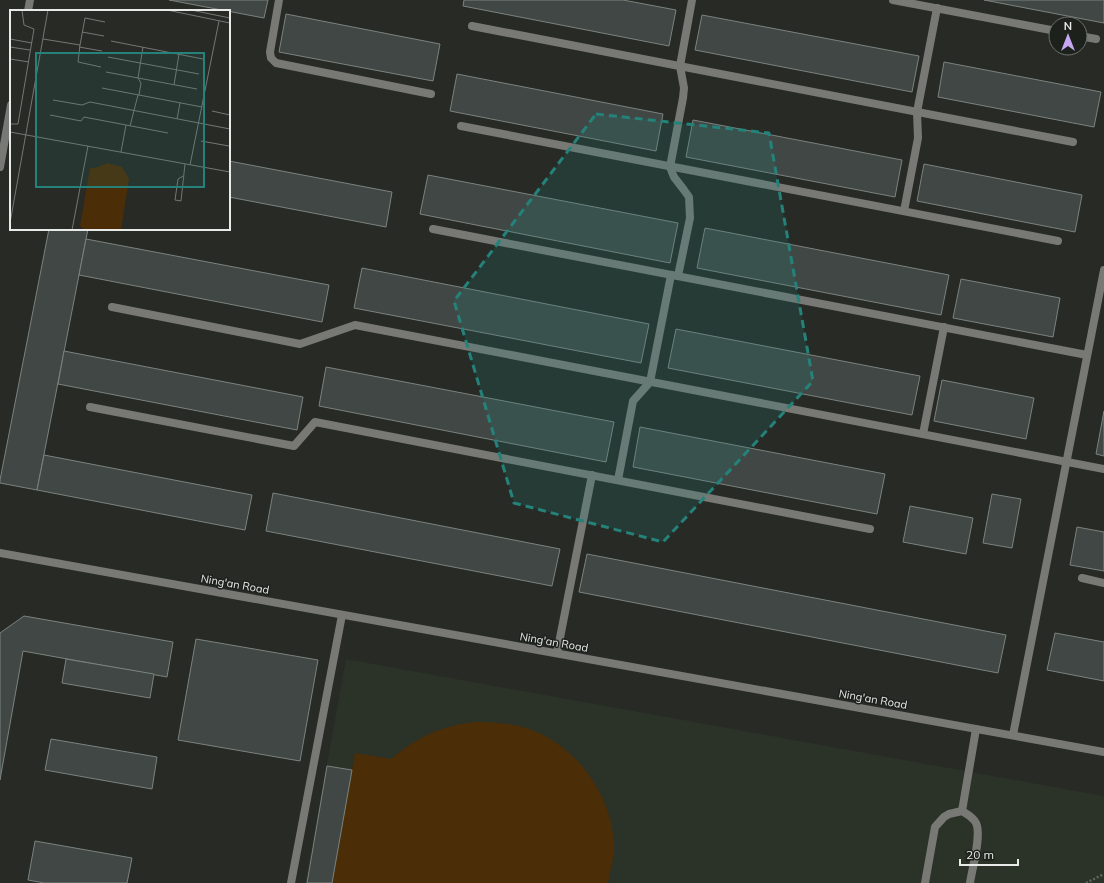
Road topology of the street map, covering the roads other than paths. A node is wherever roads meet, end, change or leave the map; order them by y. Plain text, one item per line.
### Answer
1 (30, 0) edge
2 (279, 0) edge
3 (692, 0) edge
4 (893, 0) edge
5 (937, 8) junction
6 (28, 10) edge
7 (472, 26) dead end
8 (1048, 29) edge
9 (1088, 38) edge
10 (1096, 39) dead end
11 (680, 66) junction
12 (431, 94) dead end
13 (10, 111) edge
14 (917, 112) junction
15 (461, 126) dead end
16 (1073, 142) dead end
17 (0, 167) edge
18 (670, 167) junction
19 (904, 211) junction
20 (434, 229) dead end
21 (1058, 241) dead end
22 (1104, 270) edge
23 (674, 275) junction
24 (112, 307) dead end
25 (944, 327) junction
26 (1087, 355) junction
27 (650, 382) junction
28 (90, 407) dead end
29 (923, 434) junction
30 (1066, 462) junction
31 (1104, 469) edge
32 (592, 475) junction
33 (618, 480) junction
34 (870, 529) dead end
35 (0, 553) edge
36 (1082, 578) dead end
37 (1104, 583) edge
38 (342, 615) junction
39 (557, 653) junction
40 (976, 729) junction
41 (1013, 735) junction
42 (1104, 752) edge
43 (962, 811) junction
44 (291, 883) edge
45 (925, 883) edge
46 (970, 883) edge

1 - 6 street
2 - 12 street
3 - 11 street
4 - 5 street
5 - 8 street
5 - 14 street
7 - 11 street
9 - 10 street
11 - 14 street
11 - 18 street
13 - 17 street
14 - 16 street
14 - 19 street
15 - 18 street
18 - 19 street
18 - 23 street
19 - 21 street
20 - 23 street
22 - 26 street
23 - 25 street
23 - 27 street
24 - 27 street
25 - 26 street
25 - 29 street
26 - 30 street
27 - 29 street
27 - 33 street
28 - 32 street
29 - 30 street
30 - 31 street
30 - 41 street
32 - 33 street
32 - 39 street
33 - 34 street
35 - 38 street, Ning'an Road
36 - 37 street
38 - 39 street, Ning'an Road
38 - 44 street
39 - 40 street, Ning'an Road
40 - 41 street, Ning'an Road
40 - 43 street
41 - 42 street, Ning'an Road
43 - 45 street
43 - 46 street

